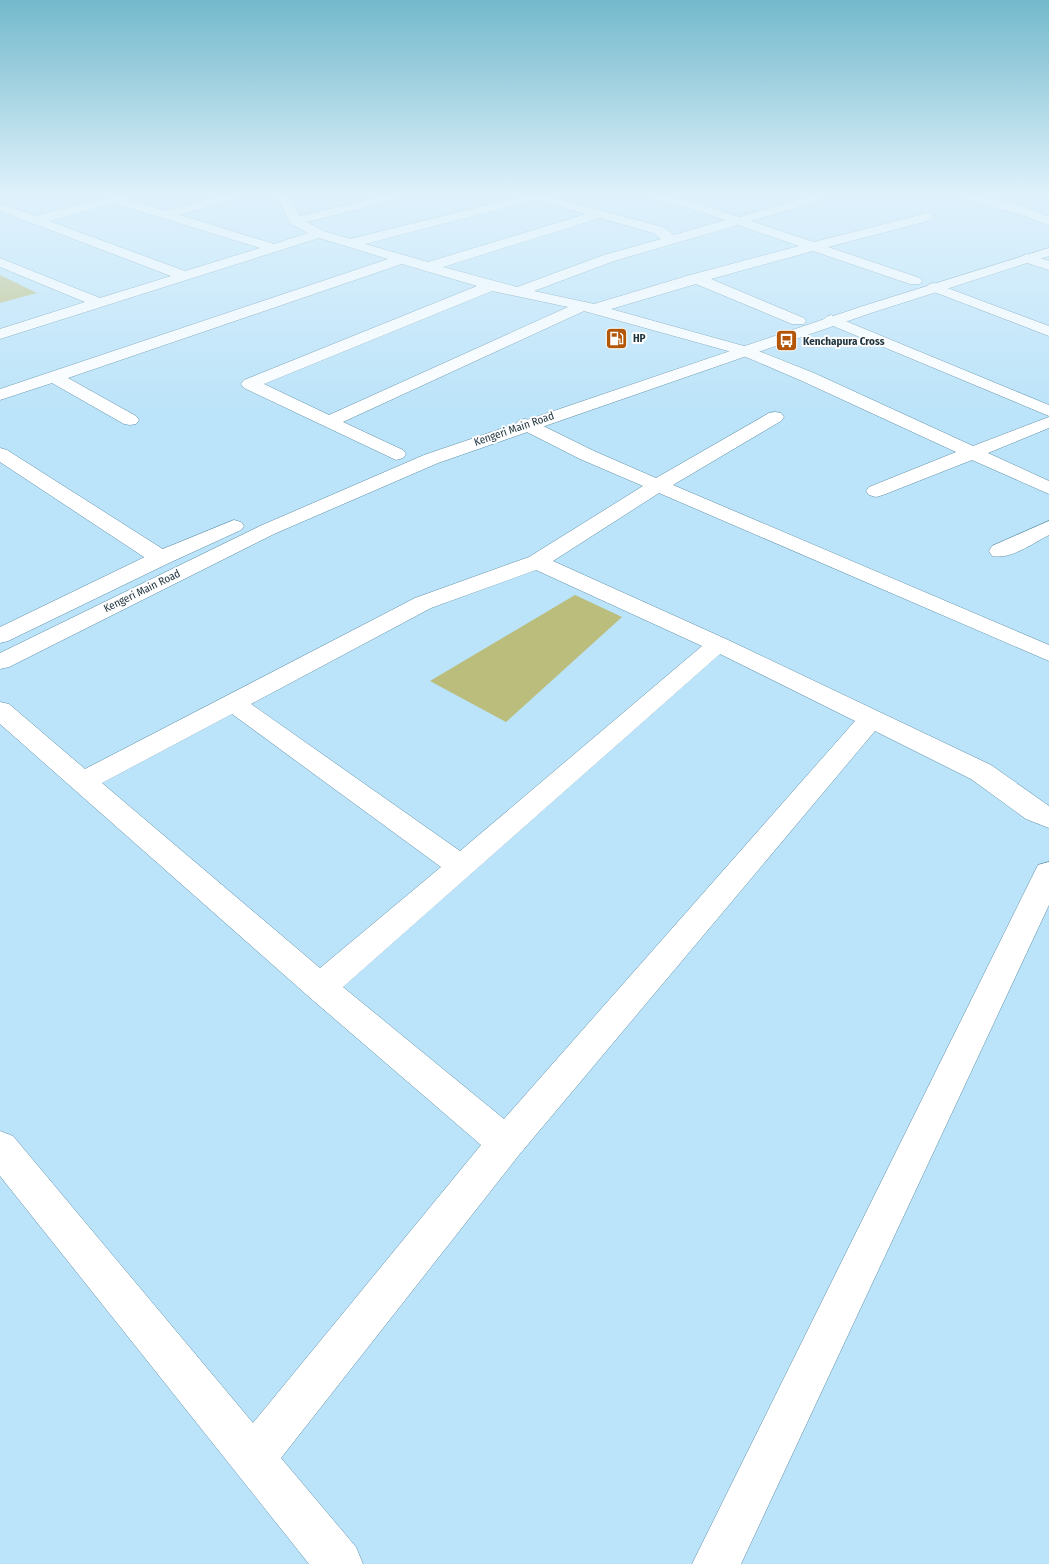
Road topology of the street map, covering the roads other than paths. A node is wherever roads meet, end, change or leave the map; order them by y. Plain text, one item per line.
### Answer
1 (17, 269) edge
2 (166, 269) edge
3 (207, 269) edge
4 (372, 269) edge
5 (435, 269) edge
6 (580, 269) edge
7 (727, 269) edge
8 (879, 269) edge
9 (953, 269) edge
10 (991, 269) edge
11 (184, 276) junction
12 (695, 278) junction
13 (915, 281) junction
14 (491, 286) junction
15 (934, 287) junction
16 (520, 292) junction
17 (100, 303) junction
18 (589, 308) junction
19 (831, 320) junction
20 (798, 321) junction
21 (1049, 331) edge
22 (0, 334) edge
23 (722, 344) junction
24 (745, 351) junction
25 (54, 376) junction
26 (0, 395) edge
27 (1049, 410) edge
28 (774, 417) dead end
29 (130, 420) dead end
30 (328, 422) junction
31 (1049, 422) edge
32 (525, 424) junction
33 (410, 448) junction
34 (970, 452) junction
35 (0, 454) edge
36 (658, 484) junction
37 (1049, 488) edge
38 (876, 491) dead end
39 (1049, 528) edge
40 (1000, 551) dead end
41 (161, 558) junction
42 (537, 562) junction
43 (0, 636) edge
44 (718, 644) junction
45 (1049, 654) edge
46 (0, 662) edge
47 (232, 702) junction
48 (0, 710) edge
49 (871, 719) junction
50 (82, 782) junction
51 (1049, 818) edge
52 (461, 868) junction
53 (1049, 873) edge
54 (320, 987) junction
55 (506, 1143) junction
56 (0, 1148) edge
57 (253, 1458) junction
58 (339, 1564) edge
59 (716, 1564) edge

1 - 17 street
2 - 11 street
3 - 11 street
4 - 25 street
5 - 14 street
6 - 16 street
7 - 12 street
8 - 13 street
9 - 13 street, Kengeri Main Road
10 - 15 street, Kengeri Main Road
11 - 17 street
12 - 18 street
12 - 20 street
13 - 20 street, Kengeri Main Road
14 - 16 street
14 - 30 street
15 - 19 street, Kengeri Main Road
15 - 21 street
16 - 18 street
17 - 22 street
18 - 23 street
18 - 30 street
19 - 24 street, Kengeri Main Road
19 - 27 street
20 - 23 street, Kengeri Main Road
23 - 24 street
23 - 33 street, Kengeri Main Road
24 - 32 street, Kengeri Main Road
24 - 34 street
25 - 26 street
25 - 29 street
28 - 36 street
30 - 33 street
31 - 34 street
32 - 36 street
32 - 46 street, Kengeri Main Road
33 - 41 street, Kengeri Main Road
34 - 37 street
34 - 38 street
35 - 41 street
36 - 42 street
36 - 45 street
39 - 40 street
41 - 43 street, Kengeri Main Road
42 - 44 street
42 - 47 street
44 - 49 street
44 - 52 street
47 - 50 street
47 - 52 street
48 - 50 street
49 - 51 street
49 - 55 street
50 - 54 street
52 - 54 street
53 - 59 street
54 - 55 street
55 - 57 street
56 - 57 street
57 - 58 street

